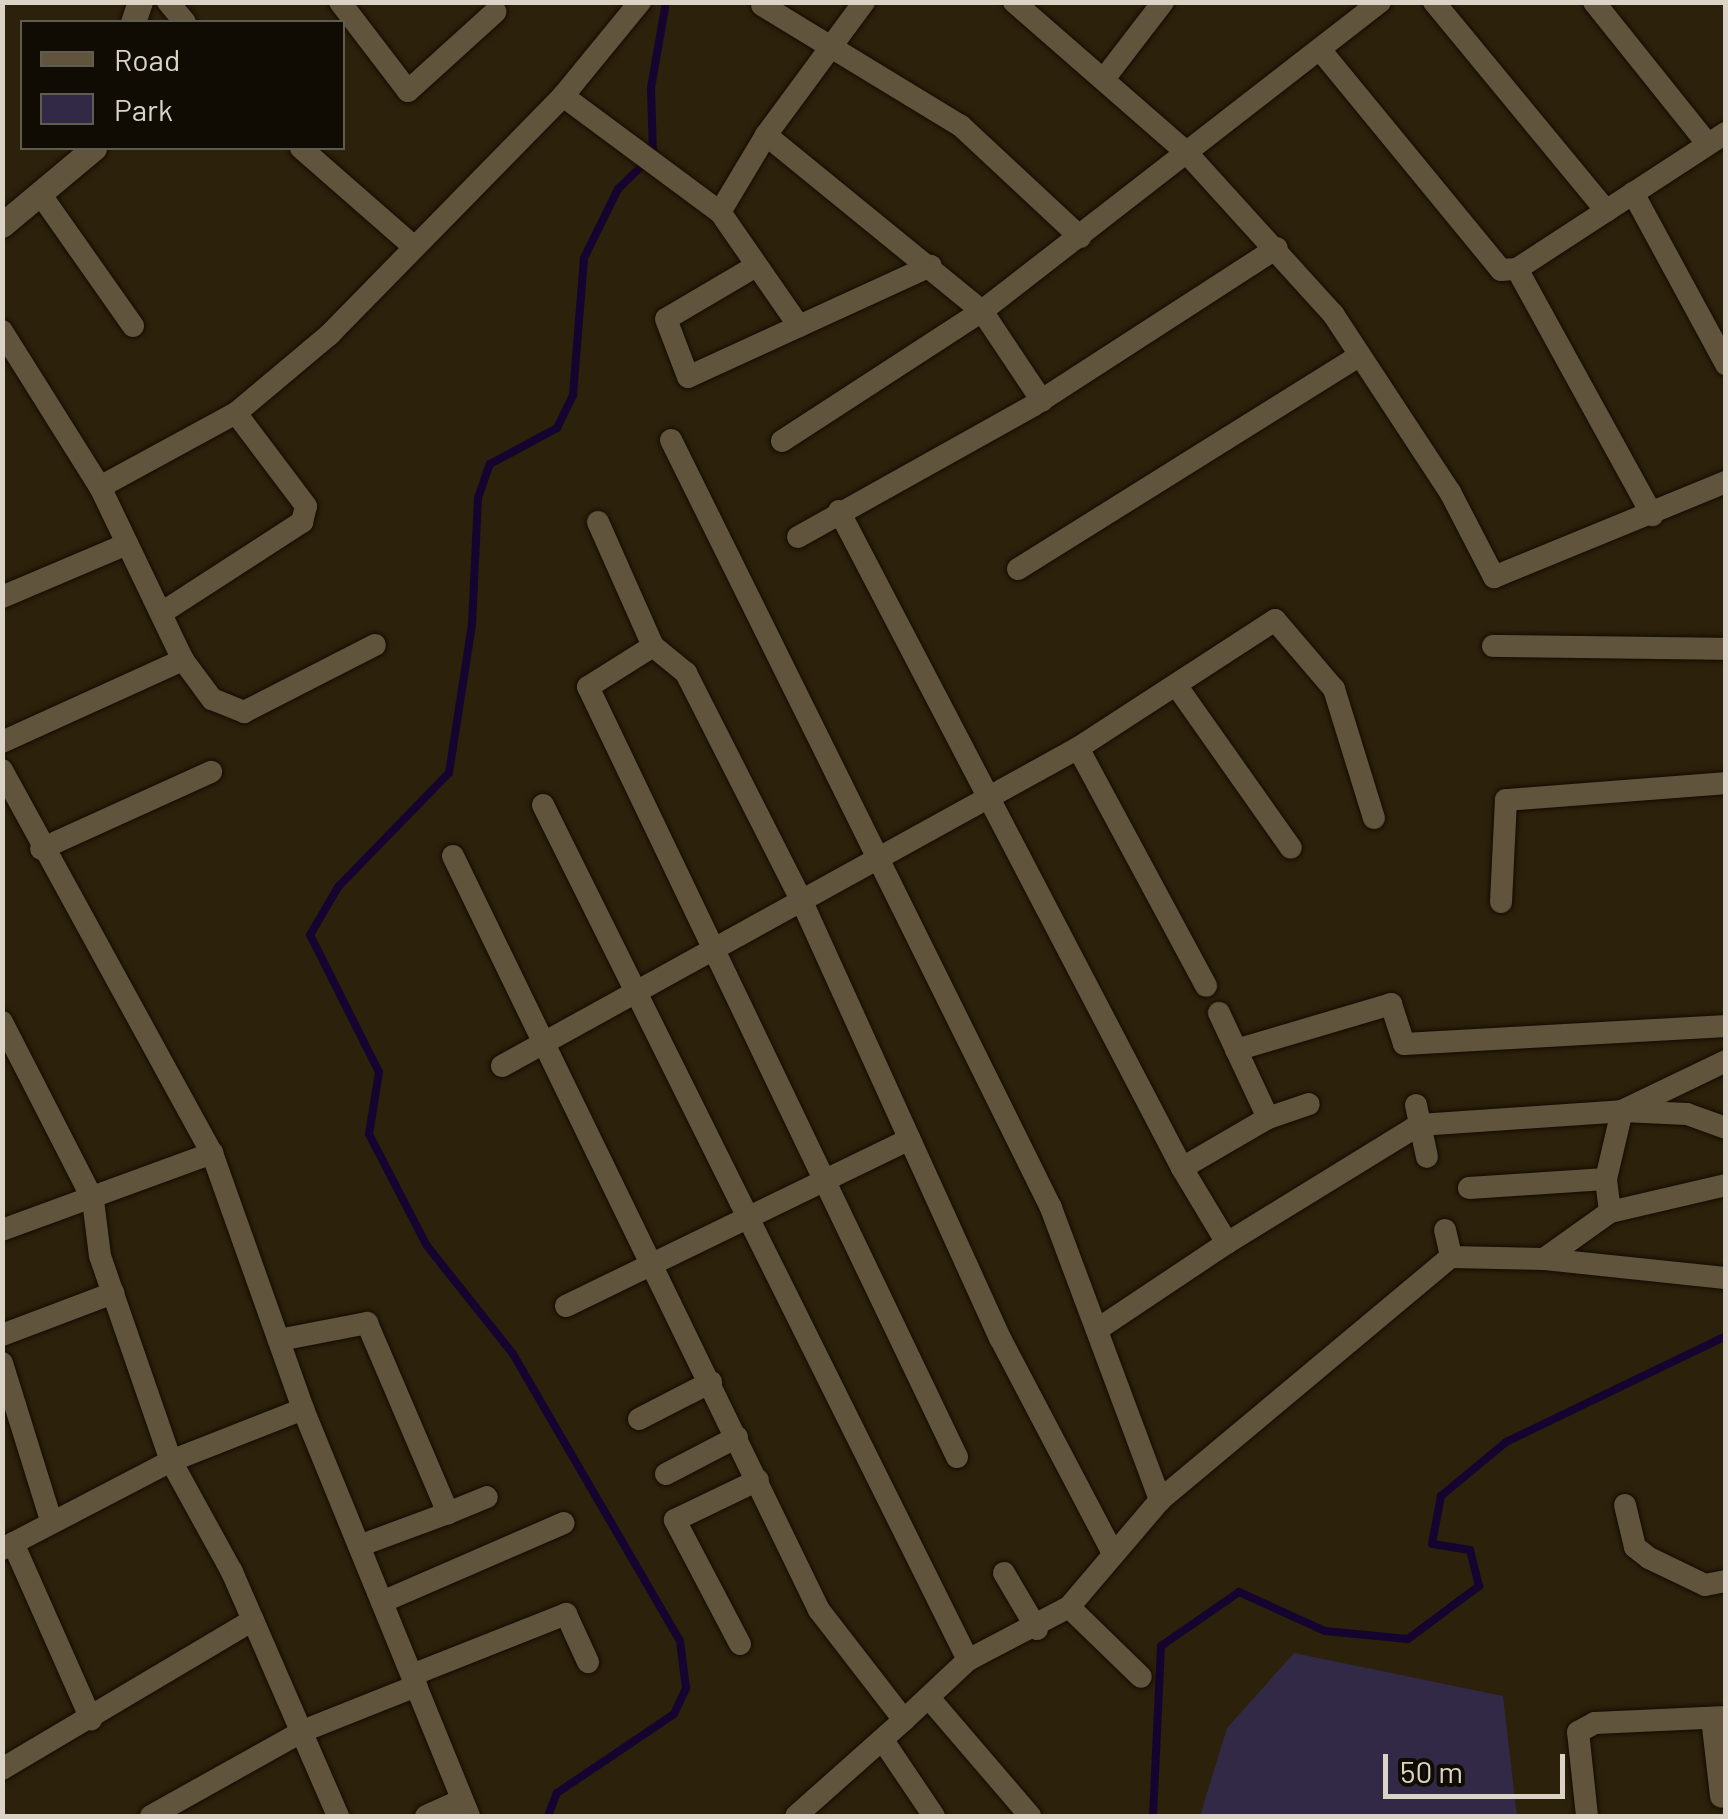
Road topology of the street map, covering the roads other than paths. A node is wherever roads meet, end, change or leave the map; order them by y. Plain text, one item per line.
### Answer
1 (340, 2) edge
2 (640, 2) edge
3 (864, 2) edge
4 (1014, 2) edge
5 (1163, 2) edge
6 (1380, 2) edge
7 (1434, 2) edge
8 (1594, 2) edge
9 (762, 5) edge
10 (496, 12) dead end
11 (830, 45) junction
12 (1322, 52) junction
13 (1107, 75) junction
14 (563, 96) junction
15 (766, 135) junction
16 (1719, 142) edge
17 (92, 150) edge
18 (303, 150) edge
19 (1186, 152) junction
20 (1633, 193) junction
21 (41, 195) junction
22 (1606, 211) junction
23 (720, 212) junction
24 (2, 225) edge
25 (1080, 238) junction
26 (414, 247) junction
27 (1277, 248) junction
28 (756, 266) junction
29 (932, 266) junction
30 (1517, 269) junction
31 (982, 311) junction
32 (133, 326) dead end
33 (799, 326) junction
34 (2, 332) edge
35 (1359, 356) junction
36 (1726, 364) edge
37 (1042, 401) junction
38 (236, 412) junction
39 (671, 440) dead end
40 (782, 441) dead end
41 (1726, 482) edge
42 (100, 488) junction
43 (838, 511) junction
44 (1652, 515) junction
45 (598, 522) dead end
46 (798, 538) dead end
47 (127, 544) junction
48 (1018, 569) dead end
49 (2, 597) edge
50 (163, 612) junction
51 (374, 645) dead end
52 (653, 646) junction
53 (1493, 646) dead end
54 (1726, 649) edge
55 (184, 660) junction
56 (1176, 684) junction
57 (2, 742) edge
58 (1078, 748) junction
59 (2, 770) edge
60 (211, 772) dead end
61 (1726, 783) edge
62 (988, 800) junction
63 (543, 805) dead end
64 (1374, 818) dead end
65 (1291, 848) dead end
66 (41, 850) junction
67 (453, 856) dead end
68 (884, 858) junction
69 (1501, 902) dead end
70 (803, 904) junction
71 (719, 948) junction
72 (1206, 986) dead end
73 (639, 988) junction
74 (1220, 1013) dead end
75 (2, 1022) edge
76 (1726, 1026) edge
77 (548, 1041) junction
78 (1236, 1050) junction
79 (1726, 1060) edge
80 (502, 1066) dead end
81 (1726, 1076) edge
82 (1693, 1077) junction
83 (1308, 1104) dead end
84 (1622, 1112) junction
85 (1417, 1115) junction
86 (1268, 1118) junction
87 (1726, 1128) edge
88 (910, 1138) junction
89 (212, 1153) junction
90 (1427, 1157) dead end
91 (1182, 1168) junction
92 (828, 1178) junction
93 (1606, 1179) junction
94 (1726, 1184) edge
95 (1468, 1188) dead end
96 (93, 1200) junction
97 (1610, 1212) junction
98 (744, 1217) junction
99 (2, 1230) edge
100 (1445, 1230) dead end
101 (1227, 1242) junction
102 (1451, 1257) junction
103 (1544, 1259) junction
104 (652, 1263) junction
105 (1726, 1278) edge
106 (112, 1294) junction
107 (566, 1306) dead end
108 (1101, 1327) junction
109 (2, 1335) edge
110 (279, 1340) junction
111 (2, 1363) edge
112 (711, 1382) junction
113 (303, 1409) junction
114 (639, 1419) dead end
115 (737, 1437) junction
116 (957, 1457) dead end
117 (170, 1461) junction
118 (666, 1474) dead end
119 (758, 1480) junction
120 (487, 1498) dead end
121 (1160, 1500) junction
122 (1624, 1506) dead end
123 (448, 1513) junction
124 (51, 1520) junction
125 (564, 1523) dead end
126 (8, 1546) edge
127 (359, 1546) junction
128 (1112, 1551) junction
129 (1004, 1573) dead end
130 (1719, 1587) edge
131 (382, 1602) junction
132 (1069, 1606) junction
133 (253, 1620) junction
134 (1036, 1629) junction
135 (740, 1644) dead end
136 (968, 1660) junction
137 (588, 1662) dead end
138 (1141, 1677) dead end
139 (414, 1681) junction
140 (929, 1698) junction
141 (92, 1718) junction
142 (1719, 1718) edge
143 (904, 1720) junction
144 (303, 1732) junction
145 (884, 1742) junction
146 (2, 1769) edge
147 (1722, 1796) dead end
148 (466, 1808) edge
149 (151, 1816) edge
150 (338, 1816) edge
151 (426, 1816) edge
152 (796, 1816) edge
153 (934, 1816) edge
154 (1030, 1816) edge
155 (1587, 1816) edge

1 - 10 street
2 - 14 street
3 - 11 street
4 - 13 street
5 - 13 street
6 - 12 street
7 - 22 street
8 - 16 street
9 - 11 street
11 - 15 street
11 - 25 street
12 - 19 street
12 - 30 street
13 - 19 street
14 - 23 street
14 - 26 street
15 - 23 street
15 - 29 street
16 - 20 street
17 - 21 street
18 - 26 street
19 - 25 street
19 - 27 street
20 - 22 street
20 - 36 street
21 - 24 street
21 - 32 street
22 - 30 street
23 - 28 street
25 - 31 street
26 - 38 street
27 - 35 street
27 - 37 street
28 - 33 street
28 - 33 street
29 - 31 street
29 - 33 street
30 - 44 street
31 - 37 street
31 - 40 street
34 - 42 street
35 - 44 street
35 - 48 street
37 - 43 street
38 - 42 street
38 - 50 street
39 - 68 street
41 - 44 street
42 - 47 street
43 - 46 street
43 - 62 street
45 - 52 street
47 - 49 street
47 - 50 street
50 - 55 street
51 - 55 street
52 - 70 street
52 - 71 street
53 - 54 street
55 - 57 street
56 - 58 street
56 - 64 street
56 - 65 street
58 - 62 street
58 - 72 street
59 - 66 street
60 - 66 street
61 - 69 street
62 - 68 street
62 - 91 street
63 - 73 street
66 - 89 street
67 - 77 street
68 - 70 street
68 - 108 street
70 - 71 street
70 - 88 street
71 - 73 street
71 - 92 street
73 - 77 street
73 - 98 street
74 - 78 street
75 - 96 street
76 - 78 street
77 - 80 street
77 - 104 street
78 - 86 street
79 - 82 street
81 - 82 street
82 - 84 street
83 - 86 street
84 - 85 street
84 - 87 street
84 - 93 street
85 - 90 street
85 - 101 street
86 - 91 street
88 - 92 street
88 - 128 street
89 - 96 street
89 - 110 street
91 - 101 street
92 - 98 street
92 - 116 street
93 - 95 street
93 - 97 street
94 - 97 street
96 - 99 street
96 - 106 street
97 - 103 street
98 - 104 street
98 - 136 street
100 - 102 street
101 - 108 street
102 - 103 street
102 - 121 street
103 - 105 street
104 - 107 street
104 - 112 street
106 - 109 street
106 - 117 street
108 - 121 street
110 - 113 street
110 - 123 street
111 - 124 street
112 - 114 street
112 - 115 street
113 - 117 street
113 - 127 street
115 - 118 street
115 - 119 street
117 - 124 street
117 - 133 street
119 - 135 street
119 - 143 street
120 - 123 street
121 - 128 street
122 - 130 street
123 - 127 street
124 - 126 street
125 - 131 street
126 - 141 street
127 - 131 street
128 - 132 street
129 - 134 street
131 - 139 street
132 - 134 street
132 - 138 street
133 - 141 street
133 - 144 street
134 - 136 street
136 - 140 street
137 - 139 street
139 - 144 street
139 - 148 street
140 - 143 street
140 - 154 street
141 - 146 street
142 - 147 street
142 - 155 street
143 - 145 street
144 - 149 street
144 - 150 street
145 - 152 street
145 - 153 street
148 - 151 street

